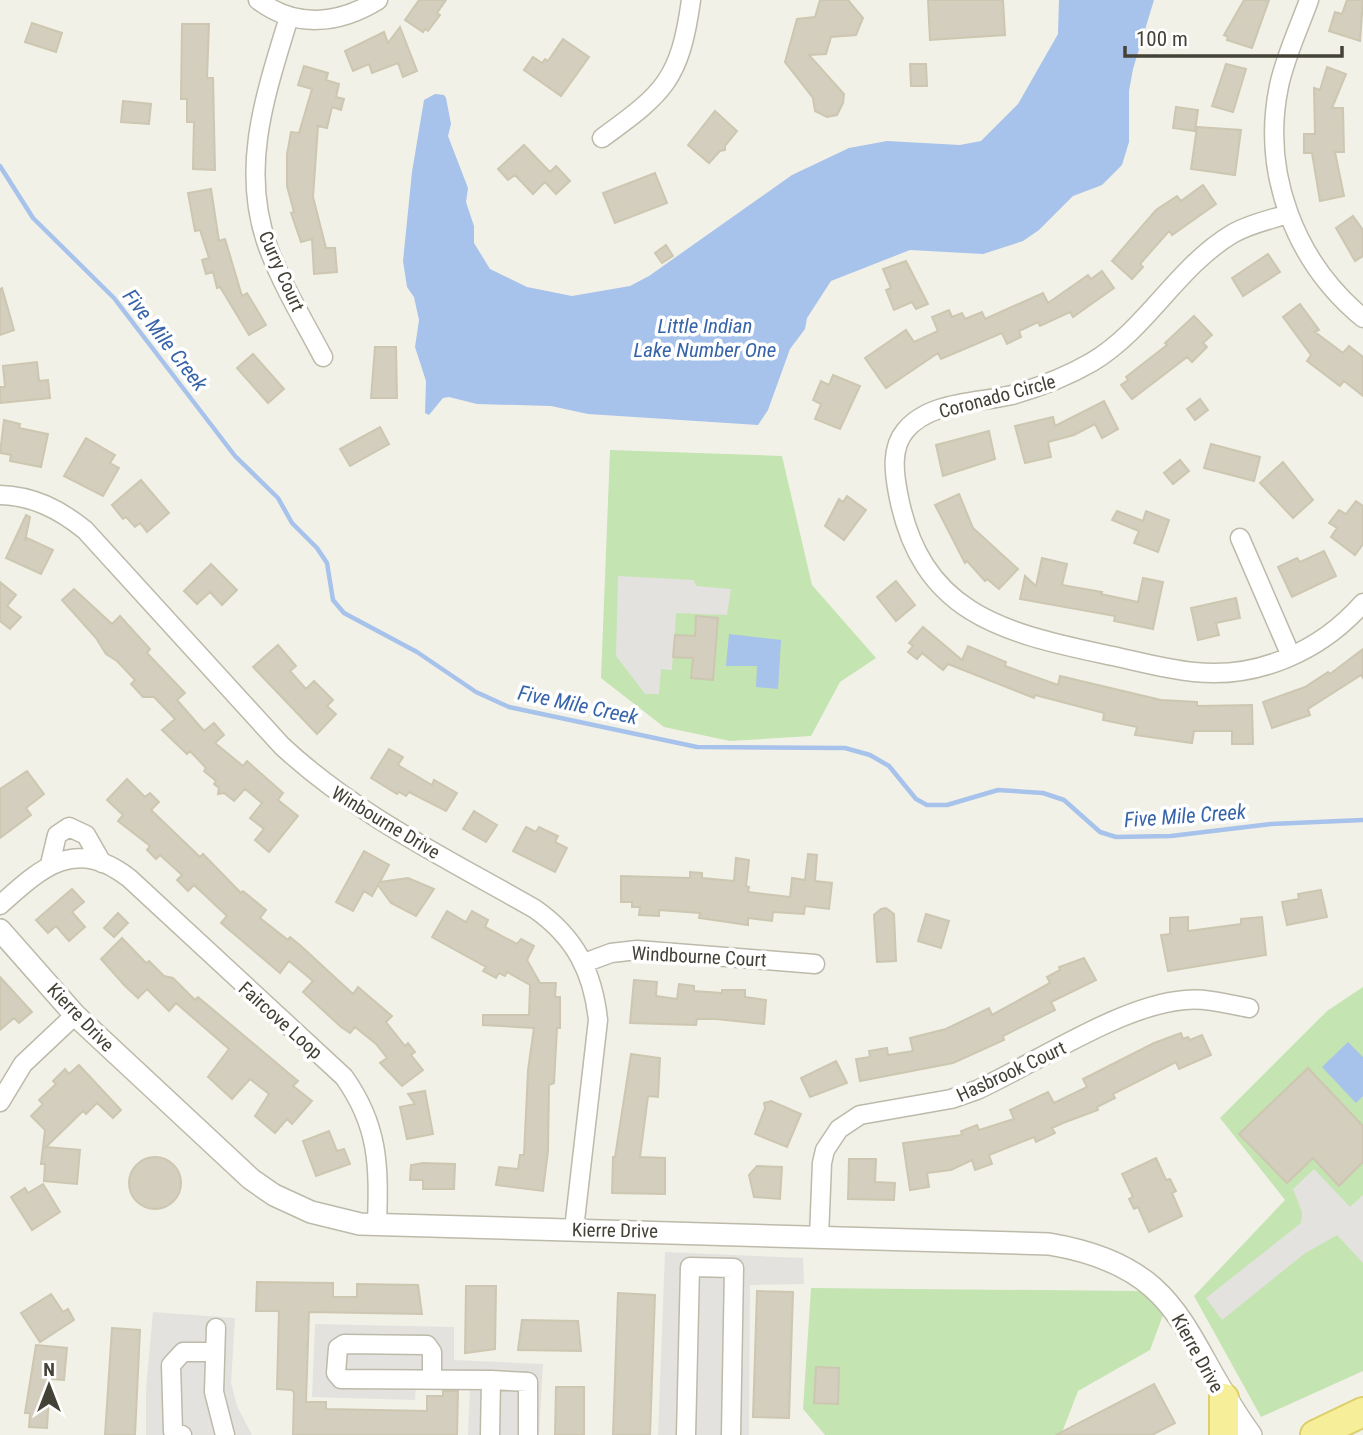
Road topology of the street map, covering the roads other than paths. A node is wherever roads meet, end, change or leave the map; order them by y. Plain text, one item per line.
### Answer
1 (258, 0) edge
2 (378, 0) edge
3 (691, 0) edge
4 (1309, 0) edge
5 (289, 17) junction
6 (602, 138) dead end
7 (1288, 214) junction
8 (1363, 318) edge
9 (323, 357) dead end
10 (0, 495) edge
11 (1240, 538) dead end
12 (1363, 603) edge
13 (1291, 656) junction
14 (103, 863) junction
15 (50, 864) junction
16 (0, 905) edge
17 (0, 930) edge
18 (584, 962) junction
19 (815, 964) dead end
20 (1249, 1008) dead end
21 (75, 1015) junction
22 (0, 1102) edge
23 (377, 1224) junction
24 (574, 1229) junction
25 (819, 1237) junction
26 (216, 1328) dead end
27 (213, 1352) junction
28 (432, 1380) junction
29 (491, 1380) junction
30 (1224, 1398) junction
31 (1363, 1412) edge
32 (220, 1434) edge
33 (182, 1435) edge
34 (490, 1435) edge
35 (528, 1435) edge
36 (686, 1435) edge
37 (731, 1435) edge
38 (1224, 1435) edge
39 (1251, 1435) edge
40 (1315, 1435) edge

1 - 5 street
2 - 5 street
3 - 6 street
4 - 7 street
5 - 9 street, Curry Court
7 - 8 street
7 - 13 street, Coronado Circle
10 - 18 street, Winbourne Drive
11 - 13 street
12 - 13 street, Coronado Circle
14 - 15 street, Faircove Loop
14 - 15 street, Faircove Loop
14 - 23 street, Faircove Loop
15 - 16 street
17 - 21 street, Kierre Drive
18 - 19 street, Windbourne Court
18 - 24 street, Winbourne Drive
20 - 25 street, Hasbrook Court
21 - 22 street
21 - 23 street, Kierre Drive
23 - 24 street, Kierre Drive
24 - 25 street, Kierre Drive
25 - 30 street, Kierre Drive
26 - 27 street
27 - 32 street
27 - 33 street
28 - 28 street
28 - 29 street
29 - 34 street
29 - 35 street
30 - 38 main road
30 - 39 street, Kierre Drive
31 - 40 main road
36 - 37 street

